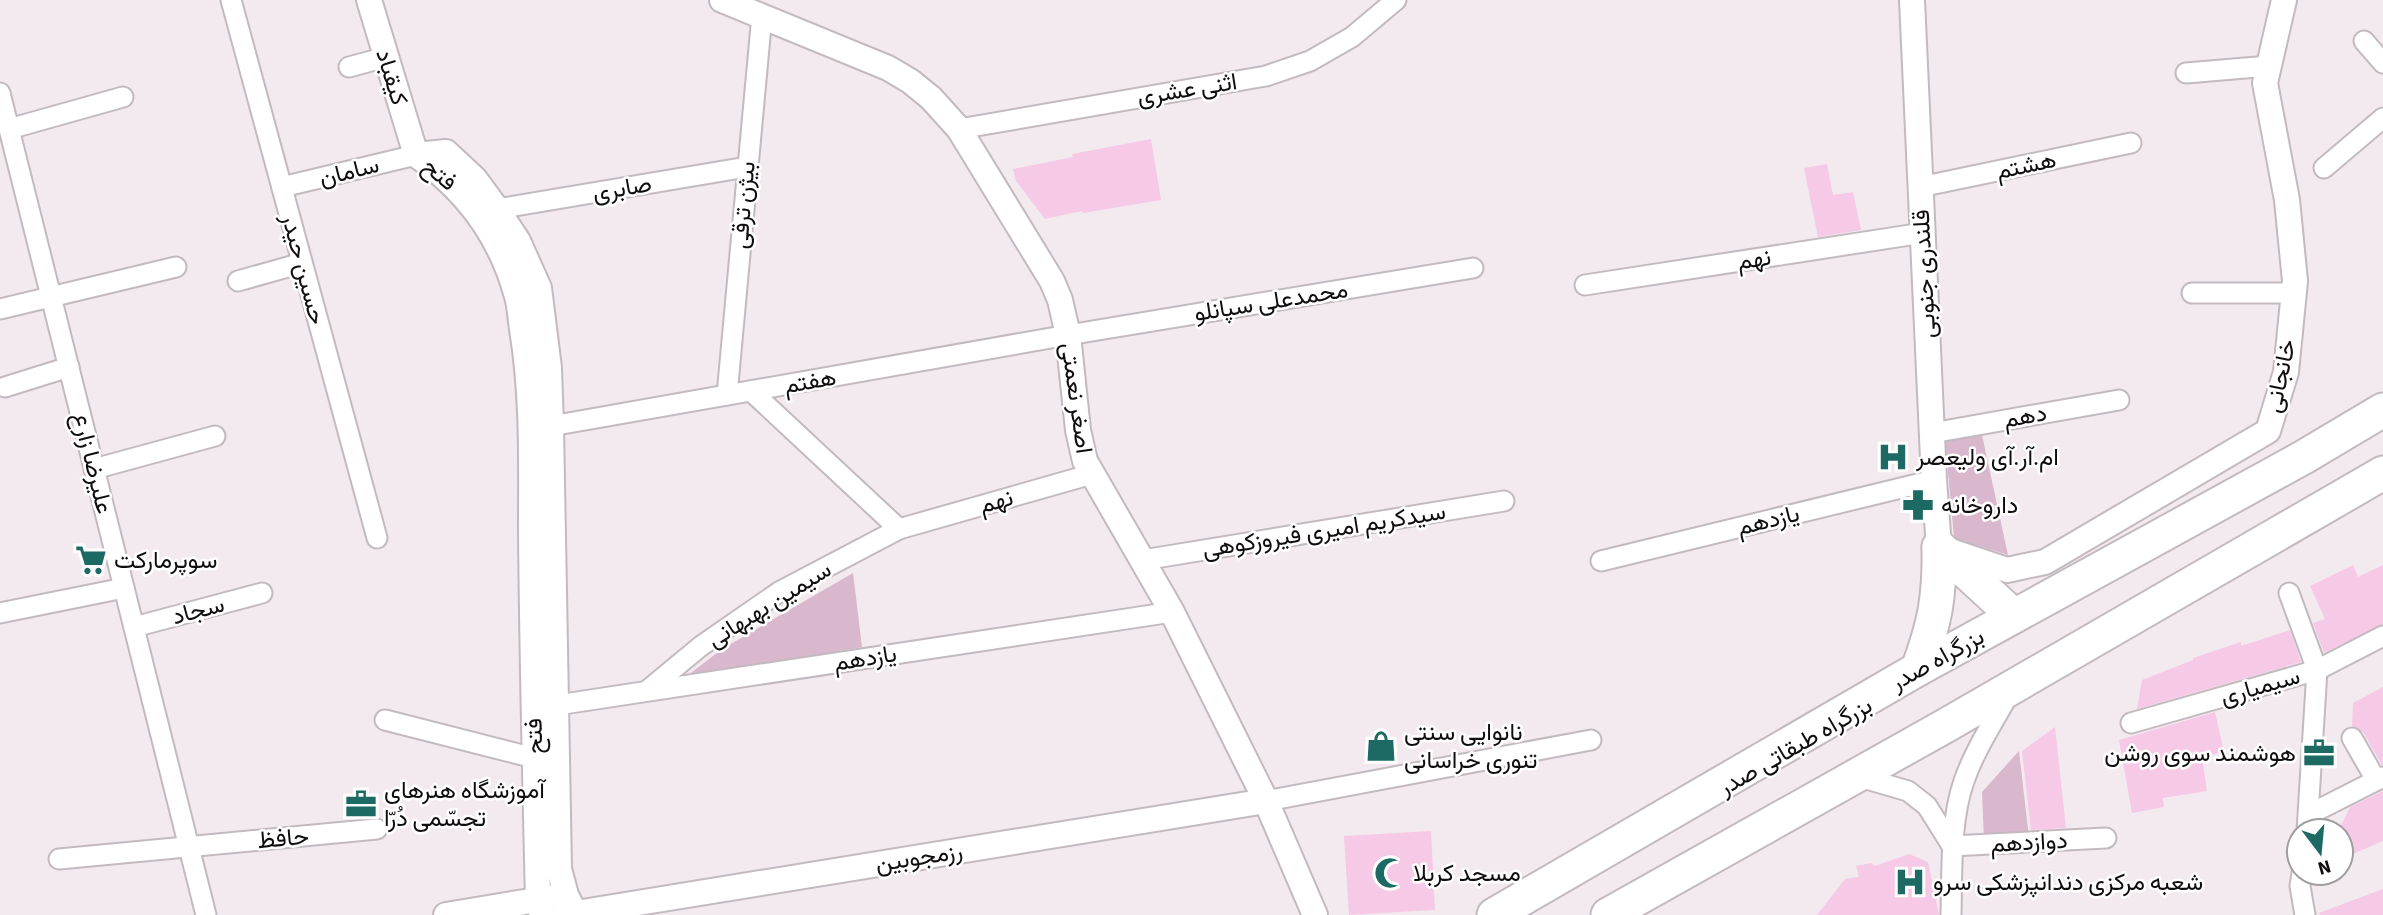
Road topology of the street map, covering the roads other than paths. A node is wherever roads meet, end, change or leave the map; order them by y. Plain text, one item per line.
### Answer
1 (231, 0) edge
2 (369, 0) edge
3 (722, 0) edge
4 (1912, 0) edge
5 (2284, 0) edge
6 (1391, 2) edge
7 (762, 15) junction
8 (2364, 41) dead end
9 (386, 57) junction
10 (2383, 63) edge
11 (2269, 66) junction
12 (349, 67) dead end
13 (2186, 73) dead end
14 (0, 93) edge
15 (123, 97) dead end
16 (2383, 118) edge
17 (9, 129) junction
18 (959, 129) junction
19 (2131, 143) dead end
20 (416, 155) junction
21 (747, 167) junction
22 (2325, 168) dead end
23 (282, 187) junction
24 (1920, 187) junction
25 (487, 211) junction
26 (1923, 233) junction
27 (302, 263) junction
28 (176, 267) dead end
29 (1473, 268) dead end
30 (238, 281) dead end
31 (1585, 285) dead end
32 (2192, 293) dead end
33 (2294, 293) junction
34 (51, 297) junction
35 (0, 309) edge
36 (1068, 335) junction
37 (69, 367) junction
38 (5, 387) dead end
39 (751, 391) junction
40 (727, 395) junction
41 (2119, 400) dead end
42 (2383, 410) edge
43 (2383, 418) edge
44 (541, 428) junction
45 (1932, 433) junction
46 (215, 436) dead end
47 (94, 469) junction
48 (2383, 473) edge
49 (1092, 474) junction
50 (2383, 479) edge
51 (1934, 480) junction
52 (1504, 501) dead end
53 (899, 528) junction
54 (377, 538) dead end
55 (1940, 547) junction
56 (1143, 560) junction
57 (1601, 561) dead end
58 (124, 588) junction
59 (262, 593) dead end
60 (2289, 593) dead end
61 (1172, 612) junction
62 (0, 613) edge
63 (2014, 616) junction
64 (134, 627) junction
65 (2383, 636) edge
66 (1918, 669) junction
67 (2317, 670) junction
68 (646, 691) junction
69 (2006, 699) junction
70 (545, 708) junction
71 (385, 720) dead end
72 (2131, 723) dead end
73 (2352, 738) dead end
74 (1591, 740) dead end
75 (534, 758) junction
76 (2380, 778) edge
77 (1870, 780) junction
78 (1266, 801) junction
79 (2309, 817) edge
80 (2318, 817) edge
81 (377, 829) dead end
82 (2106, 838) dead end
83 (1952, 846) junction
84 (189, 847) junction
85 (59, 859) dead end
86 (2300, 887) edge
87 (540, 907) edge
88 (570, 910) edge
89 (206, 915) edge
90 (446, 915) edge
91 (1315, 915) edge
92 (1494, 915) edge
93 (1503, 915) edge
94 (1608, 915) edge
95 (1621, 915) edge
96 (1951, 915) edge
97 (2305, 915) edge

1 - 23 street, حسین حیدر
2 - 9 street, کیقباد
3 - 7 street, اصغر نعمتی
4 - 24 street, قلندری جنوبی
5 - 11 street, خانجانی
6 - 18 street, اثنی عشری
7 - 18 street, اصغر نعمتی
7 - 21 street, بیژن ترقی
8 - 10 street
9 - 12 street
9 - 20 street, کیقباد
11 - 13 street
11 - 33 street, خانجانی
14 - 17 street, علیرضا زارع
15 - 17 street
16 - 22 street
17 - 34 street, علیرضا زارع
18 - 36 street, اصغر نعمتی
19 - 24 street, هشتم
20 - 23 street, سامان
20 - 25 street, فتح
21 - 25 street, صابری
21 - 40 street, بیژن ترقی
23 - 27 street, حسین حیدر
24 - 26 street, قلندری جنوبی
25 - 44 street, فتح
26 - 31 street, نهم
26 - 45 street, قلندری جنوبی
27 - 30 street
27 - 54 street, حسین حیدر
28 - 34 street
29 - 36 street, محمدعلی سپانلو
32 - 33 street
33 - 55 street, خانجانی
34 - 35 street
34 - 37 street, علیرضا زارع
36 - 39 street, هفتم
36 - 49 street, اصغر نعمتی
37 - 38 street
37 - 47 street, علیرضا زارع
39 - 40 street, هفتم
39 - 53 street
40 - 44 street, هفتم
41 - 45 street, دهم
42 - 63 highway, بزرگراه صدر
43 - 93 highway, بزرگراه طبقاتی صدر
44 - 70 street, فتح
45 - 51 street, قلندری جنوبی
46 - 47 street
47 - 58 street, علیرضا زارع
48 - 94 highway
49 - 53 street, نهم
49 - 56 street, اصغر نعمتی
50 - 69 highway
51 - 55 street, قلندری جنوبی
51 - 57 street, یازدهم
52 - 56 street, سیدکریم امیری فیروزکوهی
53 - 68 street, سیمین بهبهانی
55 - 63 highway
55 - 66 highway
56 - 61 street, اصغر نعمتی
58 - 62 street
58 - 64 street, علیرضا زارع
59 - 64 street, سجاد
60 - 67 street
61 - 68 street, یازدهم
61 - 78 street, اصغر نعمتی
63 - 66 highway, بزرگراه صدر
64 - 84 street, علیرضا زارع
65 - 67 street, سیمیاری
66 - 92 highway, بزرگراه صدر
67 - 72 street, سیمیاری
67 - 79 street
68 - 70 street, یازدهم
69 - 77 highway
69 - 83 street
70 - 75 street, فتح
70 - 88 street, فتح
71 - 75 street
73 - 76 street
74 - 78 street
75 - 87 street, فتح
76 - 80 street
77 - 83 street
77 - 95 highway
78 - 88 street, رزمجوبین
78 - 91 street, اصغر نعمتی
81 - 84 street, حافظ
82 - 83 street, دوازدهم
83 - 96 street
84 - 85 street, حافظ
84 - 89 street, علیرضا زارع
86 - 97 street
87 - 88 street, رزمجوبین
87 - 90 street

